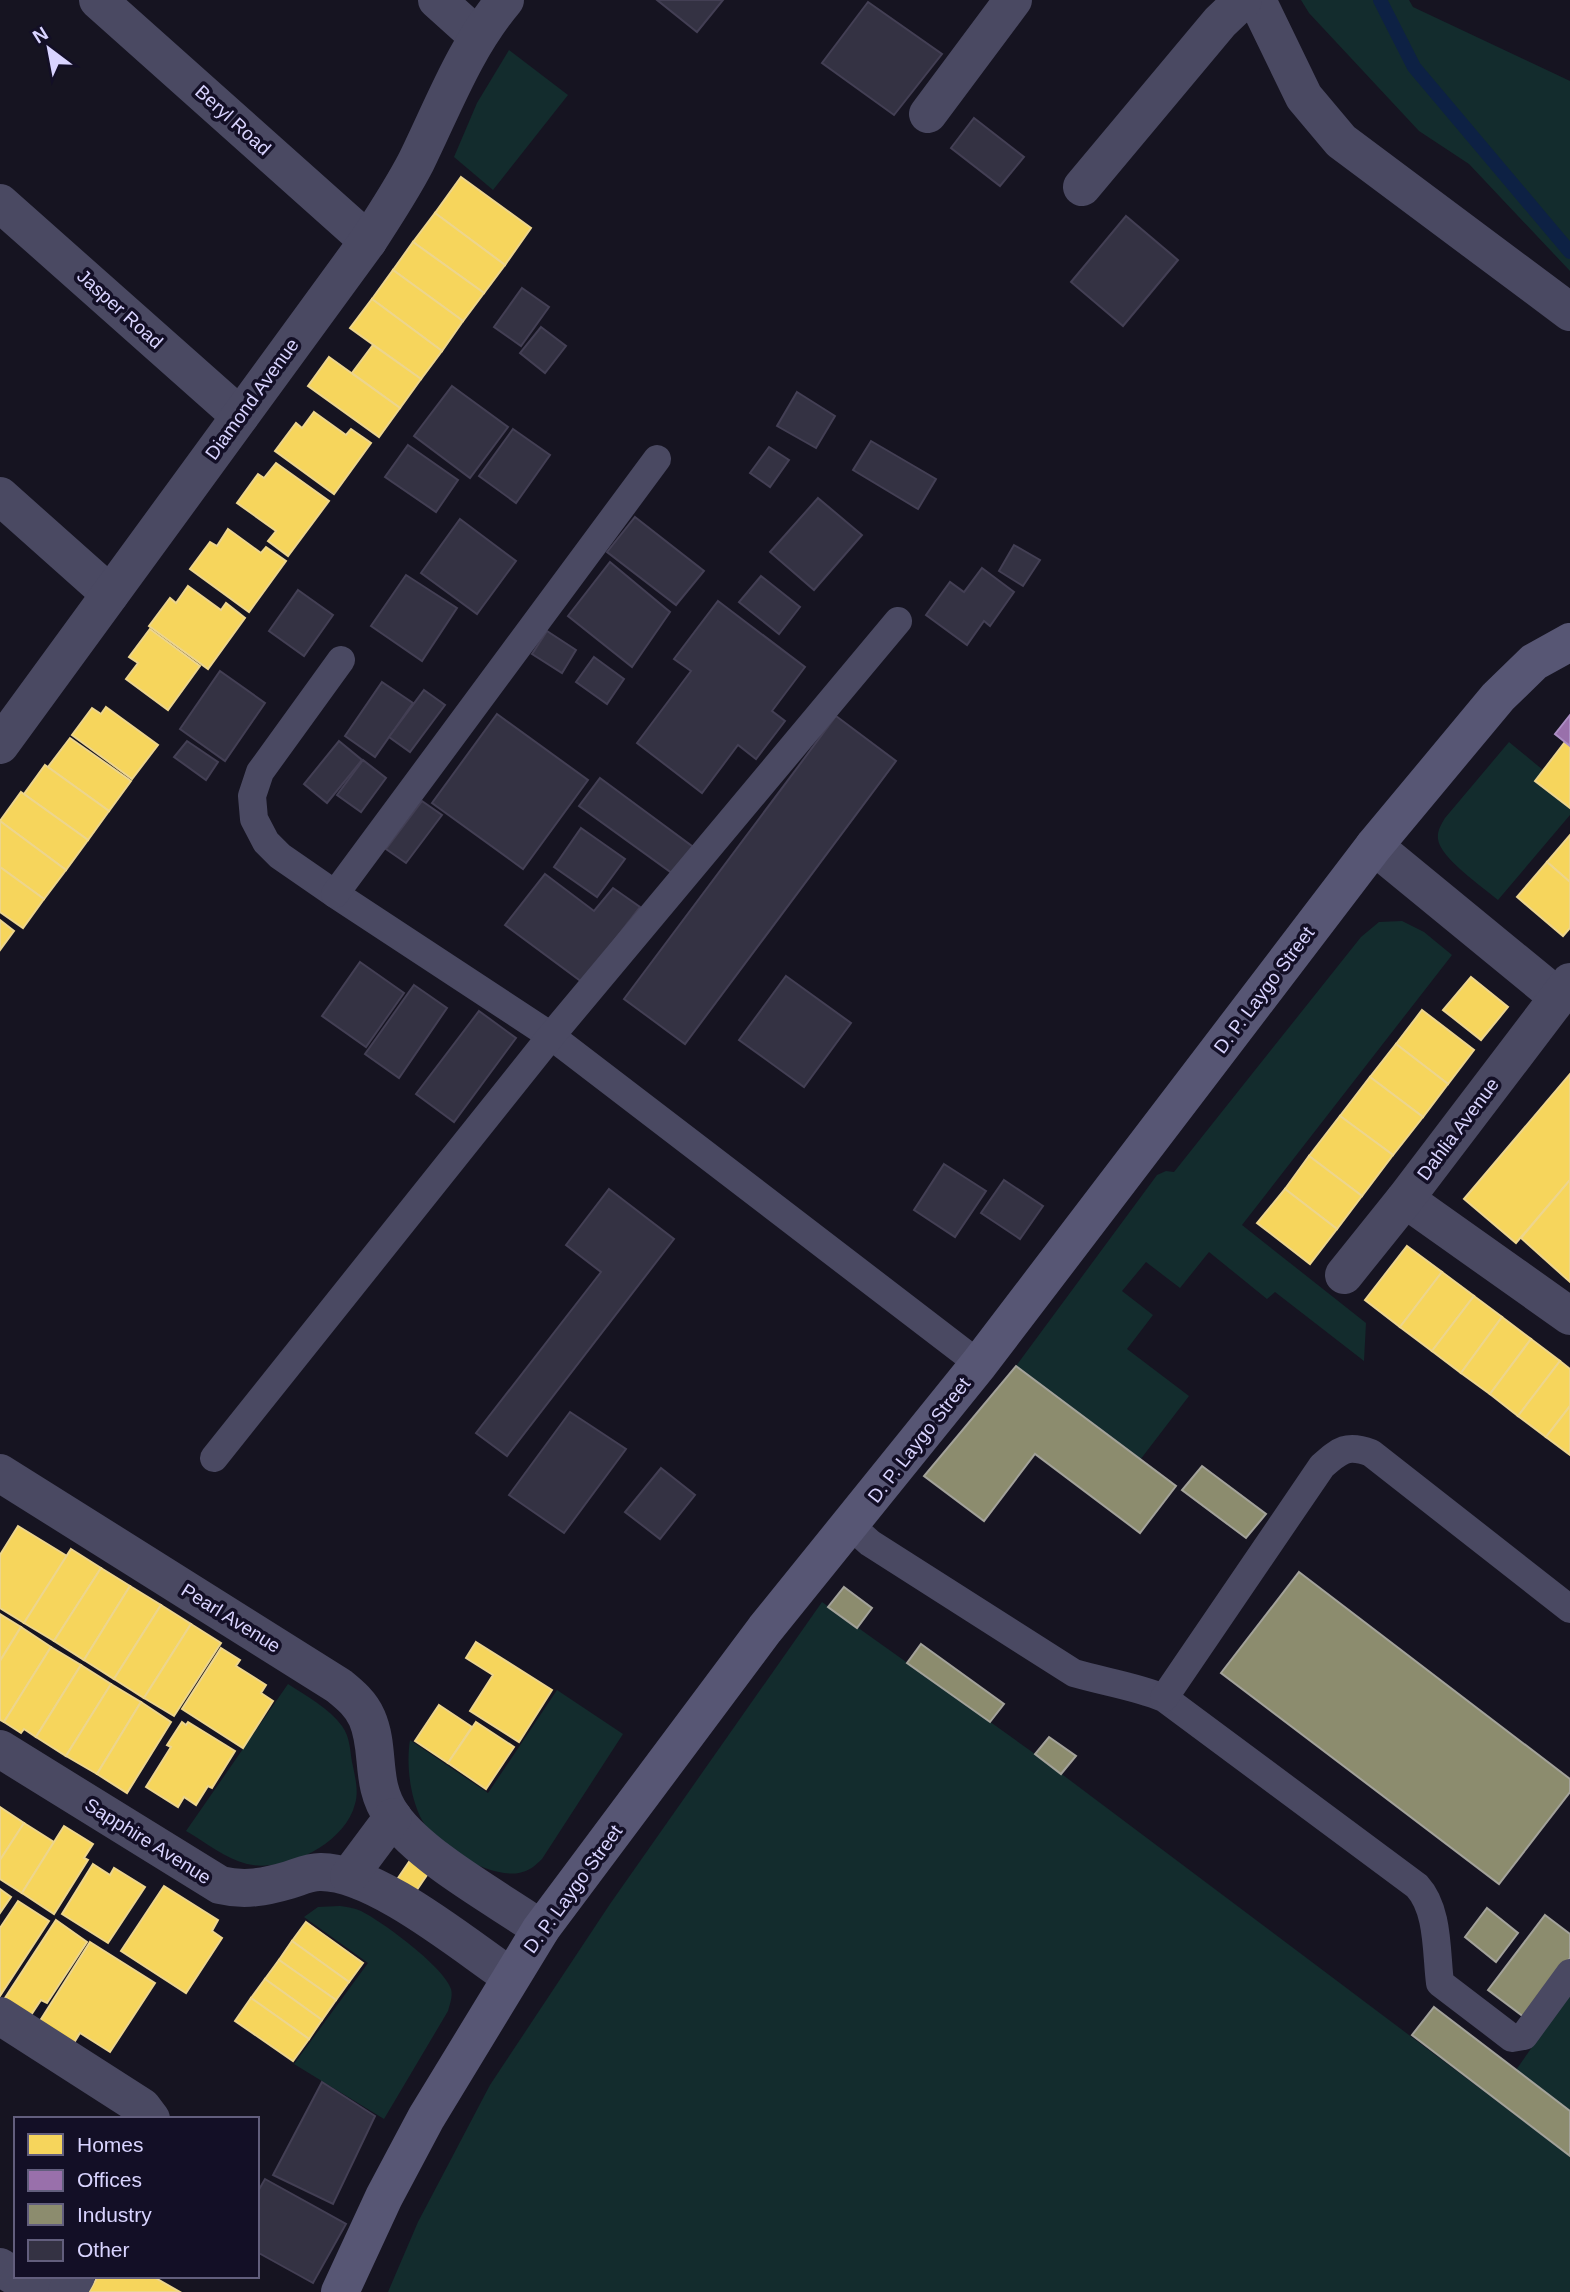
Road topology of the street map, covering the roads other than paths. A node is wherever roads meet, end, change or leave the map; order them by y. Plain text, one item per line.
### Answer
1 (98, 0) edge
2 (437, 0) edge
3 (505, 0) edge
4 (1013, 0) edge
5 (1243, 0) edge
6 (1257, 0) edge
7 (477, 36) junction
8 (928, 114) dead end
9 (1082, 187) dead end
10 (0, 203) edge
11 (368, 241) junction
12 (1570, 312) edge
13 (240, 416) junction
14 (657, 460) dead end
15 (0, 496) edge
16 (110, 594) junction
17 (898, 621) dead end
18 (1570, 642) edge
19 (341, 660) dead end
20 (0, 746) edge
21 (1374, 846) junction
22 (335, 894) junction
23 (1564, 990) edge
24 (551, 1036) junction
25 (1405, 1199) junction
26 (1344, 1275) dead end
27 (1570, 1316) edge
28 (979, 1364) junction
29 (214, 1458) dead end
30 (0, 1473) edge
31 (851, 1526) junction
32 (1570, 1609) edge
33 (1164, 1698) junction
34 (0, 1749) edge
35 (393, 1816) junction
36 (349, 1876) junction
37 (541, 1929) junction
38 (1570, 1973) edge
39 (511, 1978) junction
40 (0, 2016) edge
41 (150, 2117) edge
42 (18, 2278) edge
43 (40, 2292) edge
44 (340, 2292) edge

1 - 11 street, Beryl Road
2 - 7 street
3 - 7 street, Diamond Avenue
4 - 8 street
5 - 9 street
6 - 12 street
7 - 11 street, Diamond Avenue
10 - 13 street, Jasper Road
11 - 13 street, Diamond Avenue
13 - 16 street, Diamond Avenue
14 - 22 lane
15 - 16 street
16 - 20 street, Diamond Avenue
17 - 24 lane
18 - 21 main road, D. P. Laygo Street
19 - 22 lane
21 - 23 street
21 - 28 main road, D. P. Laygo Street
22 - 24 lane
23 - 25 street, Dahlia Avenue
24 - 28 lane
24 - 29 lane
25 - 26 street, Dahlia Avenue
25 - 27 street
28 - 31 main road, D. P. Laygo Street
30 - 35 street, Pearl Avenue
31 - 33 lane
31 - 37 main road, D. P. Laygo Street
32 - 33 lane
33 - 38 lane
34 - 36 street, Sapphire Avenue
35 - 36 street
35 - 37 street, Pearl Avenue
36 - 39 street
37 - 39 main road, D. P. Laygo Street
39 - 44 main road, D. P. Laygo Street
40 - 41 street
42 - 43 street

